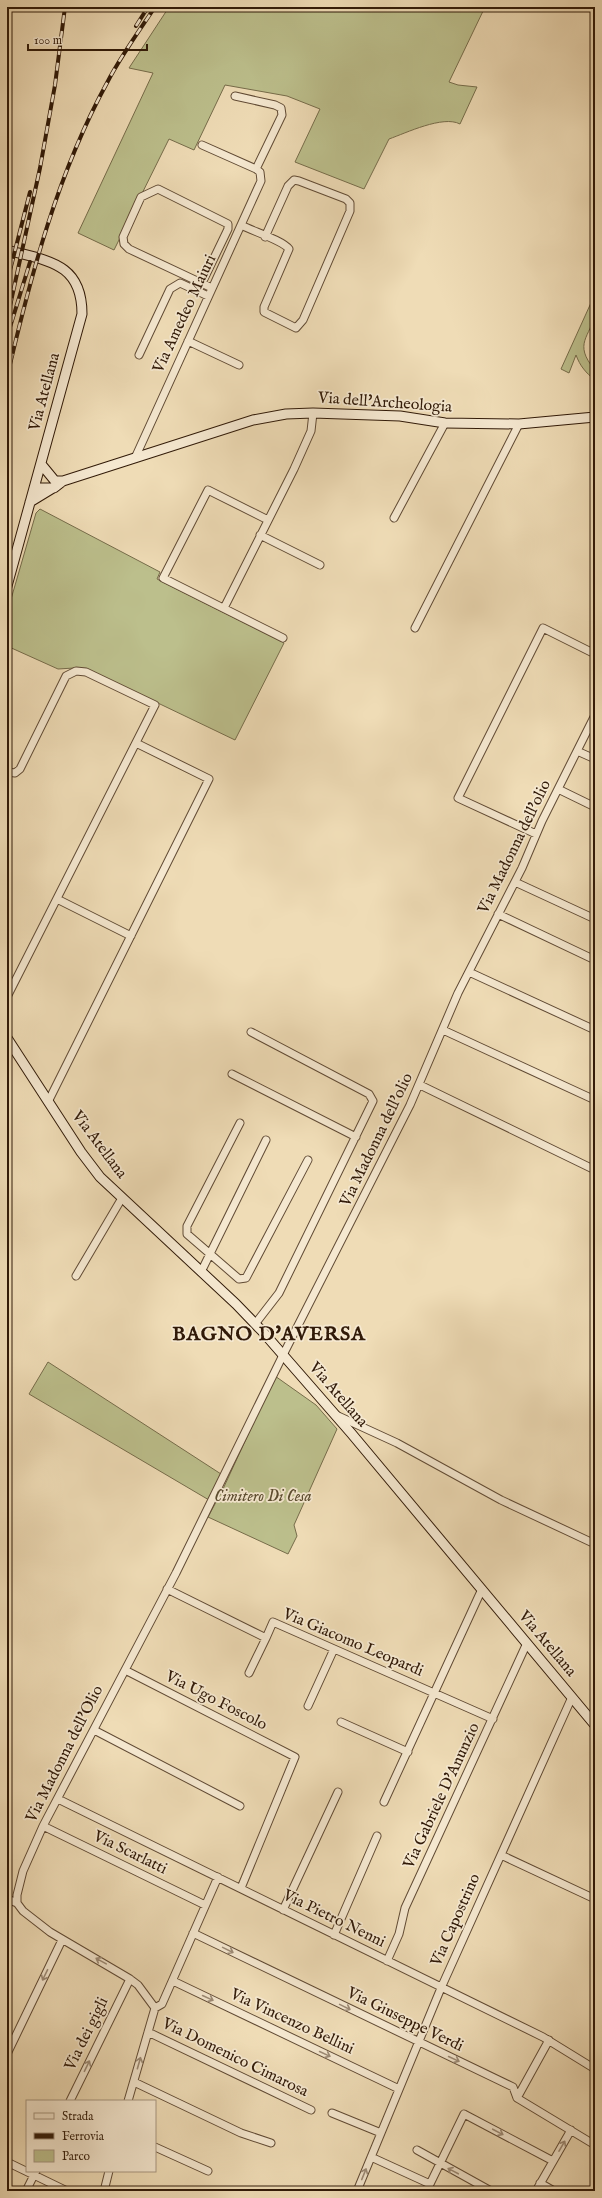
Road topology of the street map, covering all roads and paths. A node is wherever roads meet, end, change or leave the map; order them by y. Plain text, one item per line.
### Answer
1 (234, 96) dead end
2 (202, 145) dead end
3 (256, 169) junction
4 (241, 225) junction
5 (266, 237) junction
6 (7, 250) edge
7 (202, 283) junction
8 (212, 288) junction
9 (208, 296) junction
10 (188, 341) junction
11 (139, 355) dead end
12 (239, 365) dead end
13 (314, 413) junction
14 (595, 417) edge
15 (445, 423) junction
16 (519, 424) junction
17 (135, 458) junction
18 (41, 464) junction
19 (37, 478) junction
20 (57, 483) junction
21 (34, 488) junction
22 (30, 502) junction
23 (394, 518) dead end
24 (268, 520) junction
25 (260, 535) junction
26 (320, 565) dead end
27 (7, 586) edge
28 (224, 608) junction
29 (415, 628) dead end
30 (283, 638) dead end
31 (595, 654) edge
32 (595, 715) edge
33 (136, 743) junction
34 (577, 751) junction
35 (595, 759) edge
36 (7, 772) edge
37 (558, 789) junction
38 (595, 806) edge
39 (536, 834) junction
40 (515, 882) junction
41 (57, 899) junction
42 (498, 914) junction
43 (595, 919) edge
44 (131, 936) junction
45 (595, 960) edge
46 (469, 972) junction
47 (7, 997) edge
48 (443, 1030) junction
49 (595, 1030) edge
50 (251, 1032) dead end
51 (7, 1038) edge
52 (232, 1074) dead end
53 (420, 1085) junction
54 (595, 1100) edge
55 (48, 1102) junction
56 (240, 1123) dead end
57 (356, 1137) junction
58 (266, 1140) dead end
59 (308, 1160) dead end
60 (595, 1170) edge
61 (122, 1198) junction
62 (209, 1255) junction
63 (201, 1272) junction
64 (76, 1276) dead end
65 (256, 1324) junction
66 (283, 1355) junction
67 (336, 1415) junction
68 (595, 1544) edge
69 (176, 1573) joint
70 (167, 1589) junction
71 (482, 1589) junction
72 (266, 1638) junction
73 (527, 1643) junction
74 (334, 1649) junction
75 (124, 1670) junction
76 (249, 1673) dead end
77 (435, 1694) junction
78 (572, 1697) junction
79 (308, 1706) dead end
80 (493, 1719) junction
81 (342, 1722) dead end
82 (595, 1725) edge
83 (94, 1730) junction
84 (408, 1752) junction
85 (338, 1792) dead end
86 (58, 1799) junction
87 (384, 1802) dead end
88 (240, 1806) dead end
89 (43, 1826) junction
90 (378, 1836) dead end
91 (501, 1855) junction
92 (218, 1877) junction
93 (241, 1888) junction
94 (7, 1899) edge
95 (595, 1899) edge
96 (17, 1903) junction
97 (205, 1905) junction
98 (283, 1910) junction
99 (193, 1933) junction
100 (334, 1935) junction
101 (62, 1940) junction
102 (387, 1961) junction
103 (130, 1979) junction
104 (173, 1981) junction
105 (441, 1988) junction
106 (155, 2008) junction
107 (148, 2032) junction
108 (549, 2040) junction
109 (418, 2042) junction
110 (7, 2054) edge
111 (595, 2069) edge
112 (134, 2082) junction
113 (399, 2089) junction
114 (517, 2098) junction
115 (70, 2100) edge
116 (128, 2100) edge
117 (311, 2110) dead end
118 (332, 2113) dead end
119 (571, 2130) junction
120 (381, 2133) junction
121 (271, 2143) dead end
122 (595, 2145) edge
123 (156, 2147) edge
124 (417, 2150) dead end
125 (371, 2157) junction
126 (553, 2161) junction
127 (7, 2162) edge
128 (440, 2163) junction
129 (26, 2169) edge
130 (208, 2171) dead end
131 (109, 2172) edge
132 (35, 2173) edge
133 (540, 2183) junction
134 (26, 2191) edge
135 (67, 2191) edge
136 (104, 2191) edge
137 (357, 2191) edge
138 (491, 2191) edge
139 (536, 2191) edge
140 (554, 2191) edge

1 - 3 street
2 - 3 street
3 - 4 street, Via Amedeo Maiuri
4 - 5 street
4 - 8 street, Via Amedeo Maiuri
5 - 5 street
6 - 18 main road, Via Atellana
7 - 7 street
7 - 8 street
8 - 9 street, Via Amedeo Maiuri
9 - 10 street, Via Amedeo Maiuri
9 - 11 street
10 - 12 street
10 - 17 street, Via Amedeo Maiuri
13 - 15 main road, Via dell'Archeologia
13 - 17 main road, Via dell'Archeologia
13 - 24 street
14 - 16 main road, Via dell'Archeologia
15 - 16 main road, Via dell'Archeologia
15 - 23 street
16 - 29 street
17 - 20 main road, Via dell'Archeologia
18 - 19 main road, Via Atellana
18 - 20 main road
19 - 20 main road, Via dell'Archeologia
19 - 21 main road, Via Atellana
20 - 21 main road
20 - 22 main road
21 - 22 main road, Via Atellana
22 - 27 main road, Via Atellana
24 - 25 street
24 - 28 street
25 - 26 street
25 - 28 street
28 - 30 street
31 - 39 street
32 - 34 street, Via Madonna dell'olio
33 - 36 street
33 - 41 street
33 - 44 street
34 - 35 street
34 - 37 street, Via Madonna dell'olio
37 - 38 street
37 - 39 street, Via Madonna dell'olio
39 - 40 street, Via Madonna dell'olio
40 - 42 street, Via Madonna dell'olio
40 - 43 street
41 - 44 street
41 - 47 street
42 - 45 street
42 - 46 street, Via Madonna dell'olio
44 - 55 street
46 - 48 street, Via Madonna dell'olio
46 - 49 street
48 - 53 street, Via Madonna dell'olio
48 - 54 street
50 - 57 street
51 - 55 main road, Via Atellana
52 - 57 street
53 - 60 street
53 - 66 street, Via Madonna dell'olio
55 - 61 main road, Via Atellana
56 - 62 street
57 - 65 street
58 - 62 street
59 - 62 street
61 - 63 main road, Via Atellana
61 - 64 street
62 - 63 street
63 - 65 main road, Via Atellana
65 - 66 main road, Via Atellana
66 - 67 main road, Via Atellana
66 - 69 street, Via Madonna dell'olio
67 - 68 street
67 - 71 main road, Via Atellana
69 - 70 street, Via Madonna dell'Olio
70 - 72 street, Via Giacomo Leopardi
70 - 75 street, Via Madonna dell'Olio
71 - 73 main road, Via Atellana
71 - 77 street
72 - 74 street, Via Giacomo Leopardi
72 - 76 street
73 - 78 main road, Via Atellana
73 - 80 street, Via Gabriele D'Anunzio
74 - 77 street, Via Giacomo Leopardi
74 - 79 street
75 - 83 street, Via Madonna dell'Olio
75 - 93 street, Via Ugo Foscolo
77 - 80 street, Via Giacomo Leopardi
77 - 84 street
78 - 82 main road, Via Atellana
78 - 91 street, Via Capostrino
80 - 102 street, Via Gabriele D'Anunzio
81 - 84 street
83 - 86 street, Via Madonna dell'Olio
83 - 88 street
84 - 87 street
85 - 98 street
86 - 89 street, Via Madonna dell'Olio
86 - 92 street, Via Pietro Nenni
89 - 96 street, Via Madonna dell'Olio
89 - 97 street, Via Scarlatti
90 - 100 street
91 - 95 street
91 - 105 street, Via Capostrino
92 - 93 street, Via Pietro Nenni
92 - 97 street
93 - 98 street, Via Pietro Nenni
94 - 96 street
96 - 101 street
97 - 99 street
98 - 100 street, Via Pietro Nenni
99 - 104 street
99 -> 109 street, Via Giuseppe Verdi
100 - 102 street, Via Pietro Nenni
103 -> 101 street
101 -> 110 street
102 - 105 street, Via Pietro Nenni
103 - 106 street
115 -> 103 street, Via dei gigli
104 - 106 street
104 -> 113 street, Via Vincenzo Bellini
105 - 108 street, Via Pietro Nenni
105 - 109 street, Via Capostrino
106 - 107 street
112 -> 107 street
107 - 117 street, Via Domenico Cimarosa
108 - 111 street, Via Pietro Nenni
108 - 114 street
109 - 113 street, Via Capostrino
109 -> 114 street, Via Giuseppe Verdi
112 - 116 street
112 - 121 street
113 - 120 street, Via Capostrino
114 - 119 street, Via Giuseppe Verdi
118 - 120 street
119 - 122 street, Via Giuseppe Verdi
126 -> 119 street
120 - 125 street, Via Capostrino
123 - 130 street
124 - 128 street
125 - 128 street
137 -> 125 street, Via Capostrino
128 -> 126 street
126 - 133 street
127 - 129 street
138 -> 128 street
131 - 136 street
132 - 134 street
132 - 135 street
133 - 139 street
133 - 140 street

